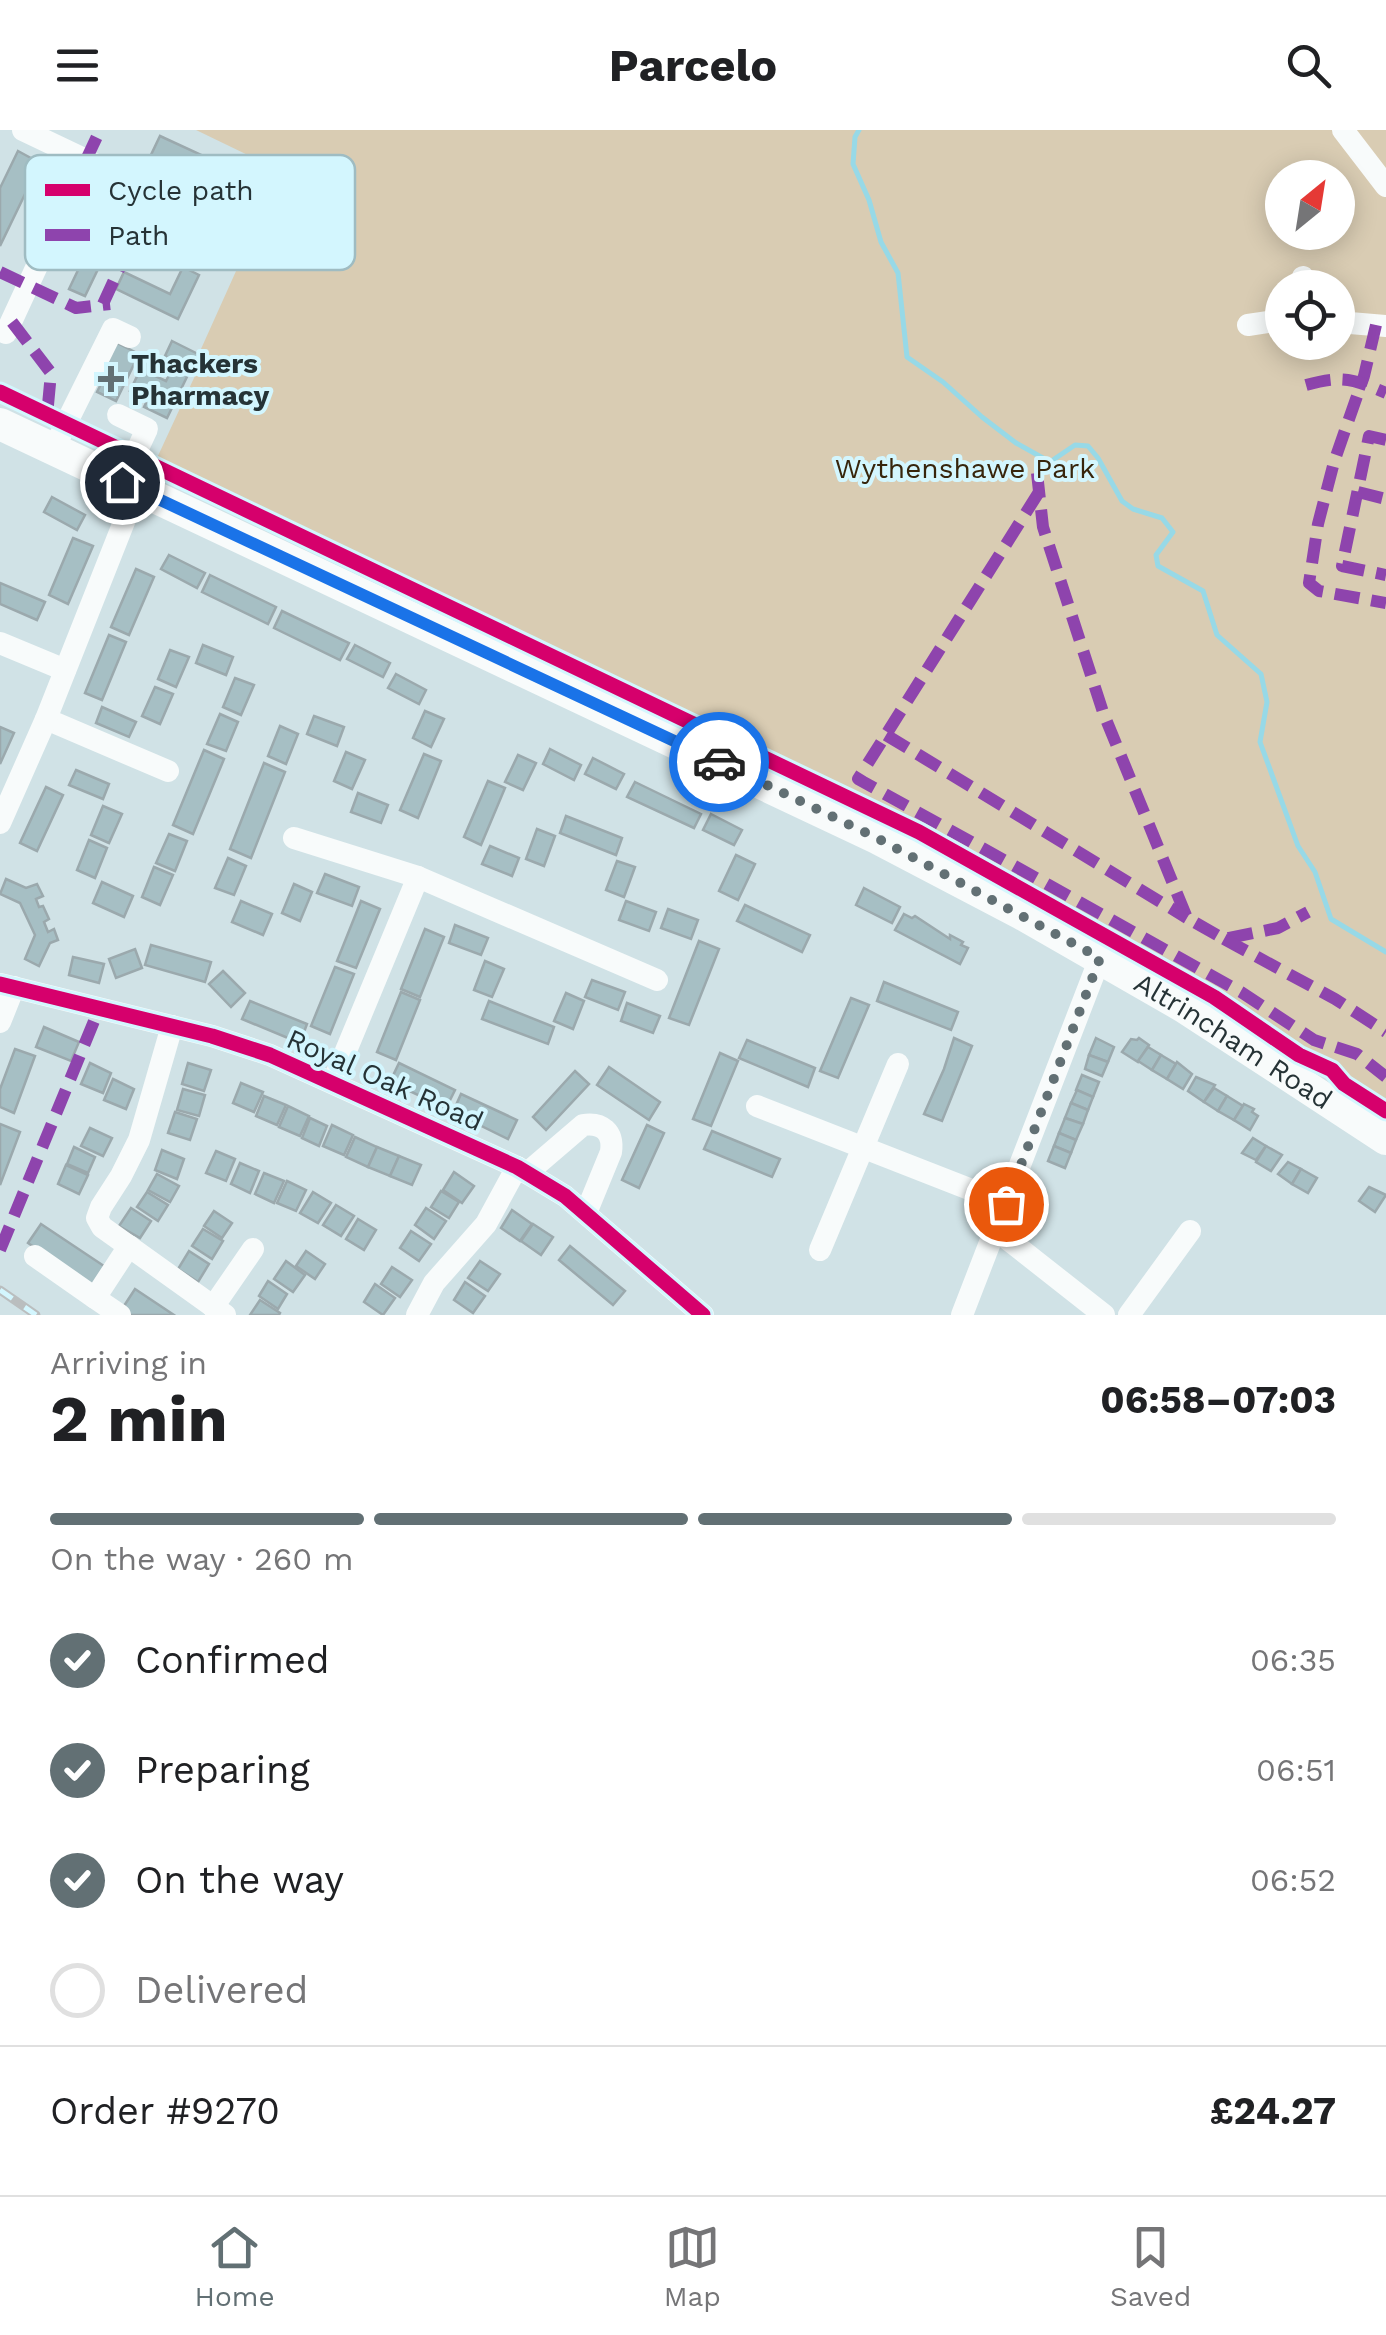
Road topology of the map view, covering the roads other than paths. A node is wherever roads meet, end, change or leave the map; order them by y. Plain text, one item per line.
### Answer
1 (24, 130) edge
2 (1343, 130) edge
3 (76, 155) edge
4 (1386, 186) edge
5 (35, 270) edge
6 (1265, 322) edge
7 (1355, 323) edge
8 (1248, 325) dead end
9 (1386, 326) edge
10 (6, 334) dead end
11 (130, 337) dead end
12 (77, 401) junction
13 (0, 424) edge
14 (53, 450) junction
15 (130, 486) junction
16 (0, 642) edge
17 (65, 670) junction
18 (46, 719) junction
19 (168, 772) dead end
20 (0, 824) edge
21 (294, 838) dead end
22 (418, 877) junction
23 (1100, 958) junction
24 (657, 980) dead end
25 (7, 985) edge
26 (0, 1022) edge
27 (172, 1026) junction
28 (898, 1064) dead end
29 (333, 1082) junction
30 (757, 1106) dead end
31 (1386, 1139) edge
32 (863, 1148) junction
33 (522, 1170) junction
34 (1006, 1204) junction
35 (586, 1213) junction
36 (996, 1230) junction
37 (1190, 1231) dead end
38 (129, 1246) junction
39 (253, 1249) dead end
40 (820, 1250) dead end
41 (35, 1256) dead end
42 (95, 1298) junction
43 (219, 1311) edge
44 (120, 1315) edge
45 (417, 1315) edge
46 (703, 1315) edge
47 (962, 1315) edge
48 (1104, 1315) edge
49 (1129, 1315) edge

1 - 3 street
2 - 4 street
5 - 10 street
6 - 8 street
7 - 9 street
11 - 12 street
12 - 14 street
12 - 15 street
13 - 14 highway, Altrincham Road
14 - 15 highway, Altrincham Road
15 - 17 street
15 - 23 highway, Altrincham Road
16 - 17 street
17 - 18 street
18 - 19 street
18 - 20 street
21 - 22 street
22 - 24 street
22 - 29 street
23 - 31 highway, Altrincham Road
23 - 34 street
25 - 26 street
25 - 27 street, Royal Oak Road
27 - 29 street, Royal Oak Road
27 - 38 street
28 - 32 street
29 - 33 street, Royal Oak Road
30 - 32 street
32 - 34 street
32 - 40 street
33 - 35 street, Royal Oak Road
33 - 35 street
33 - 45 street
34 - 36 street
35 - 46 street, Royal Oak Road
36 - 47 street
36 - 48 street
37 - 49 street
38 - 42 street
38 - 43 street
39 - 43 street
41 - 42 street
42 - 44 street

